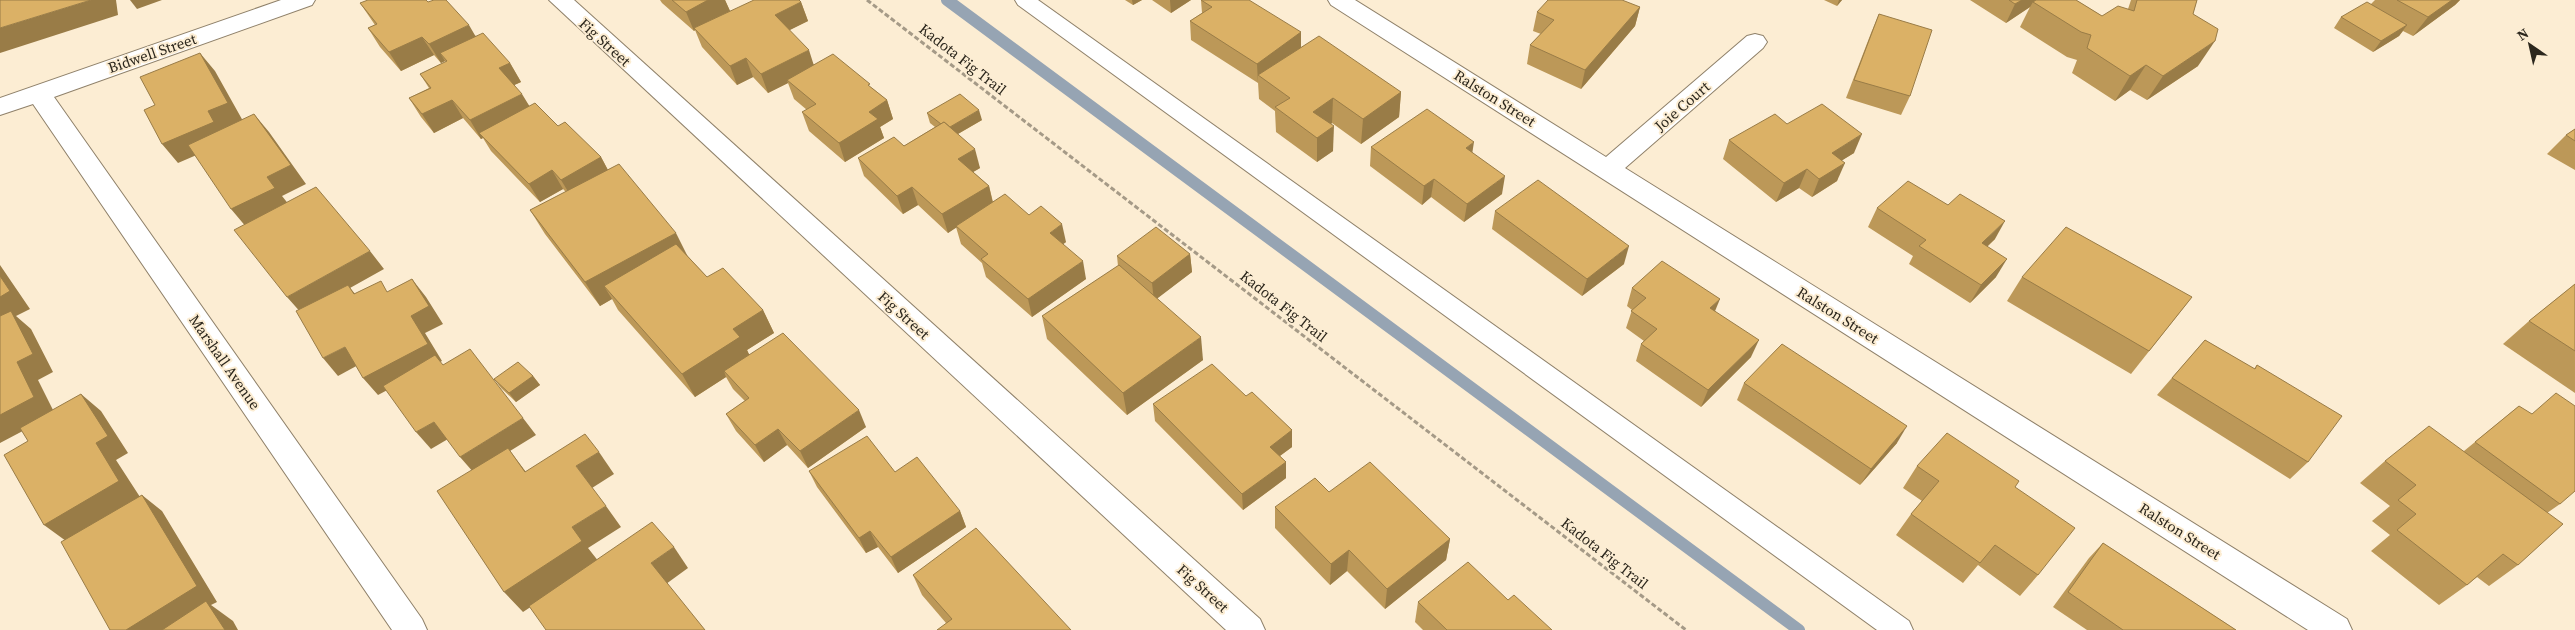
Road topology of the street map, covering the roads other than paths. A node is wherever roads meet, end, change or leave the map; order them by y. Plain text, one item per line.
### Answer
1 (304, 0) edge
2 (560, 0) edge
3 (1025, 0) edge
4 (1339, 0) edge
5 (1756, 42) dead end
6 (38, 94) junction
7 (0, 106) edge
8 (1608, 169) junction
9 (411, 630) edge
10 (1249, 630) edge
11 (1899, 630) edge
12 (2336, 630) edge

1 - 6 street, Bidwell Street
2 - 10 street, Fig Street
3 - 11 lane
4 - 8 street, Ralston Street
5 - 8 street, Joie Court
6 - 7 street, Bidwell Street
6 - 9 street, Marshall Avenue
8 - 12 street, Ralston Street

